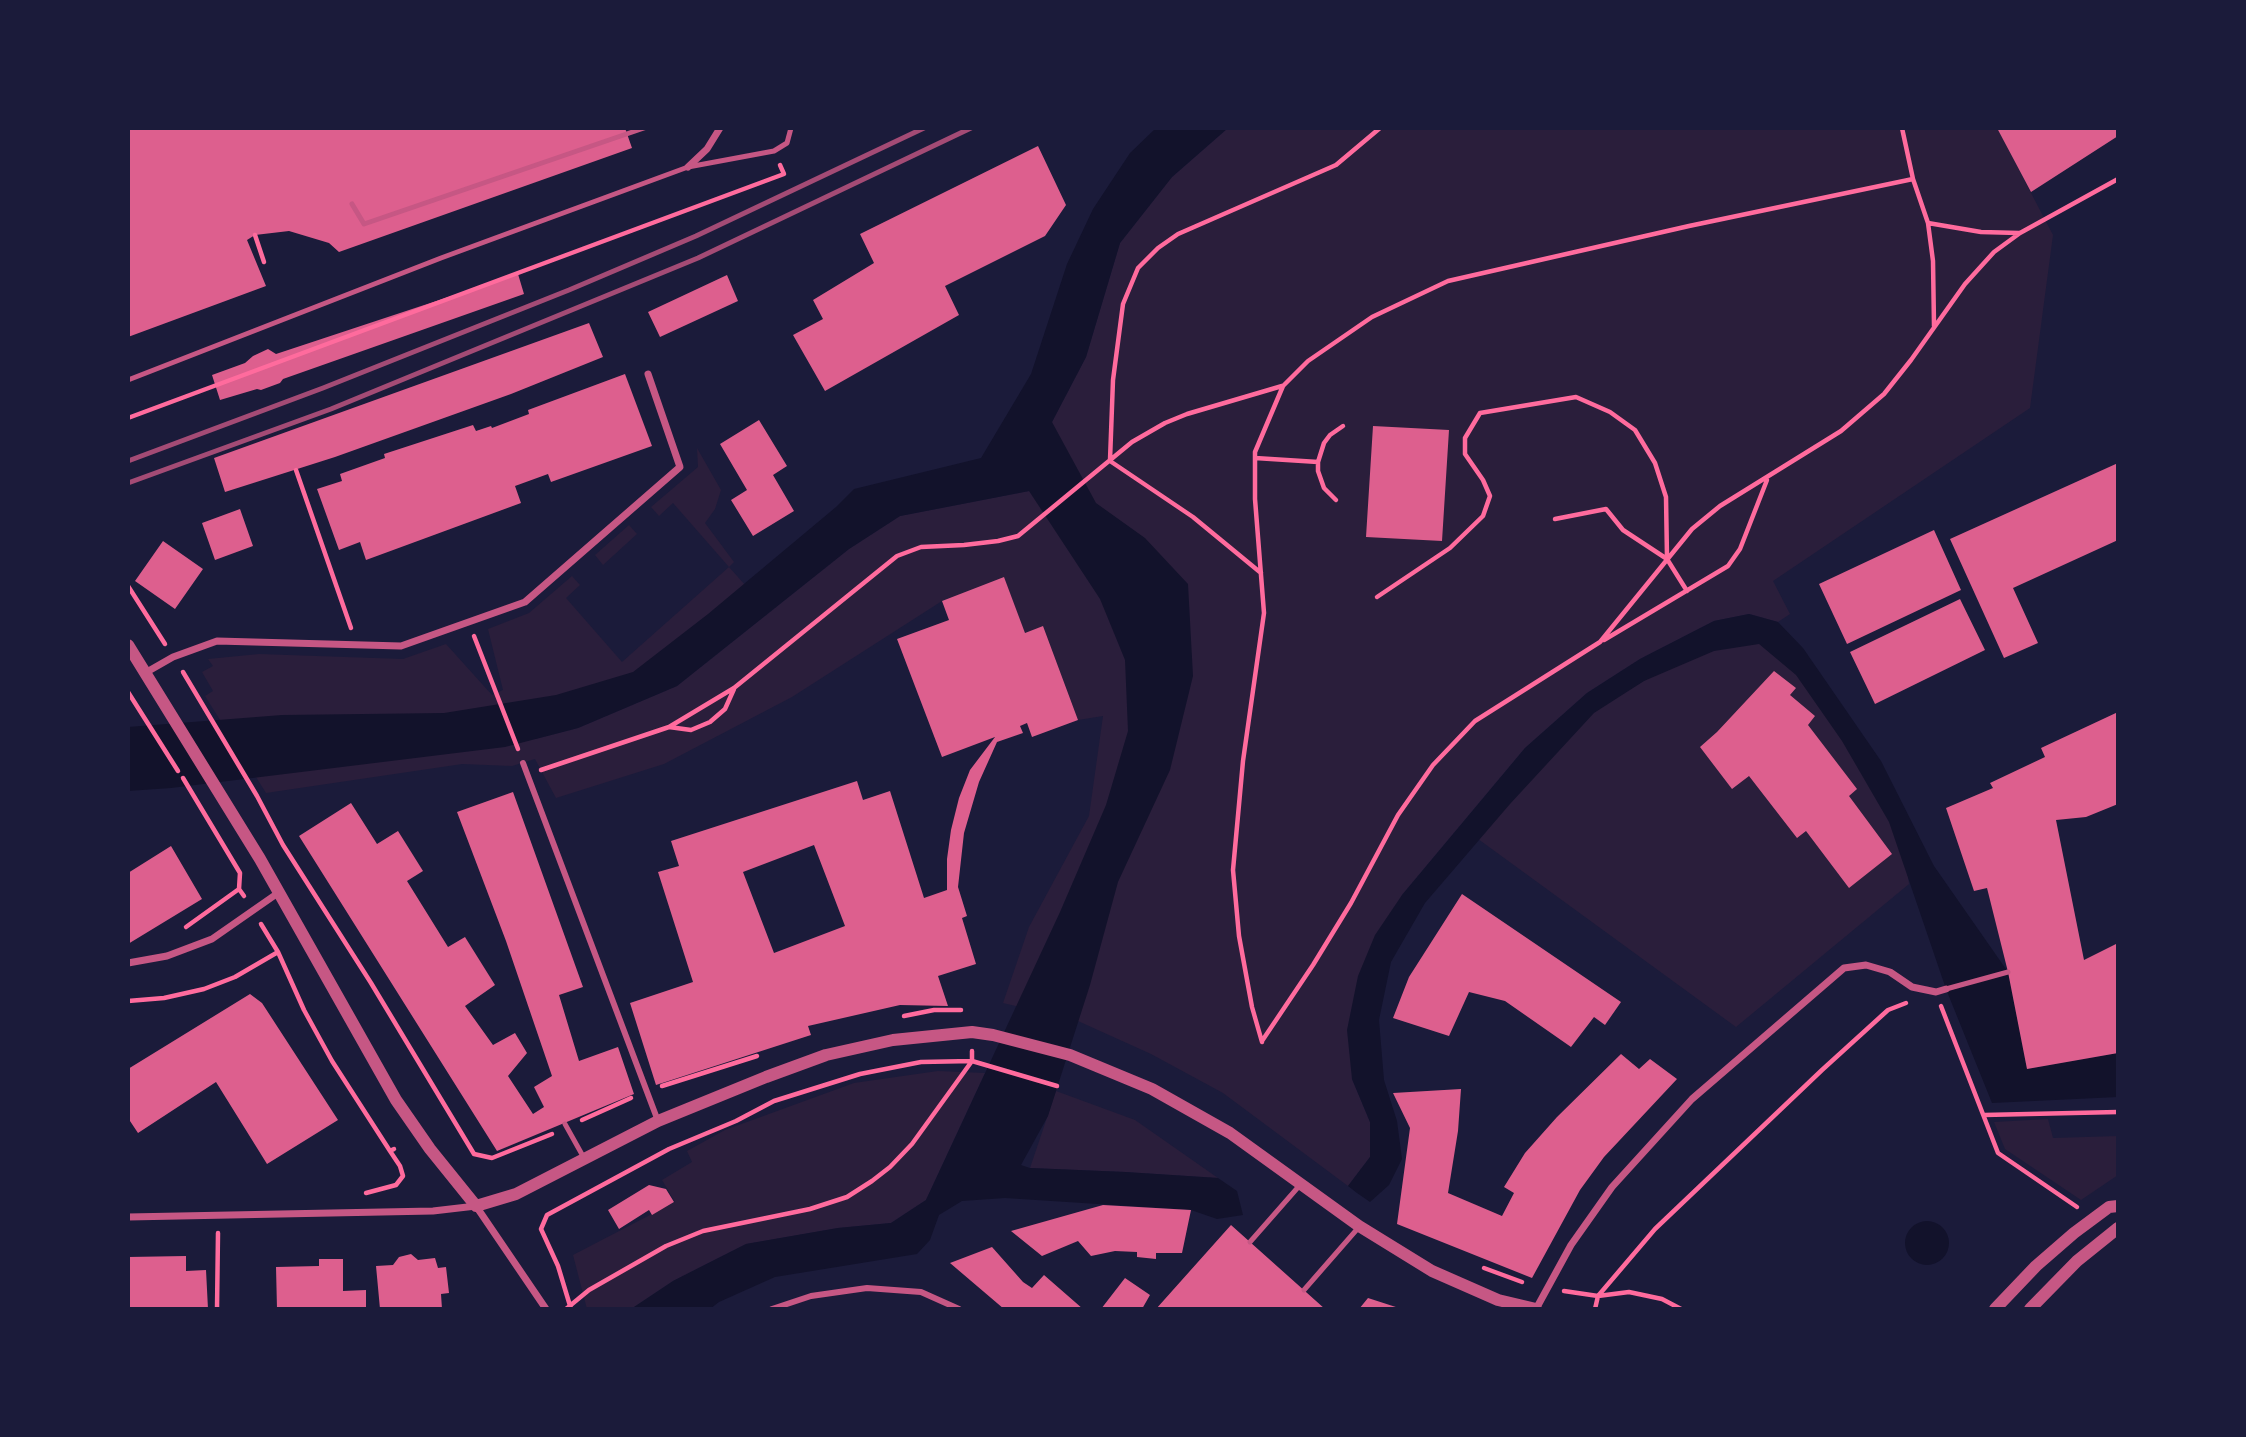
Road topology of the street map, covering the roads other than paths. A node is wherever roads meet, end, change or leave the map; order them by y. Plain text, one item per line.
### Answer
1 (644, 128) edge
2 (720, 128) edge
3 (791, 128) edge
4 (688, 167) junction
5 (352, 204) dead end
6 (648, 374) dead end
7 (128, 380) edge
8 (128, 645) edge
9 (145, 673) junction
10 (523, 763) road end
11 (278, 893) junction
12 (128, 963) edge
13 (2008, 972) dead end
14 (1946, 989) joint
15 (658, 1121) junction
16 (565, 1124) dead end
17 (584, 1158) junction
18 (1300, 1185) junction
19 (476, 1206) junction
20 (2118, 1206) edge
21 (128, 1217) edge
22 (1359, 1226) junction
23 (2118, 1228) edge
24 (1250, 1242) dead end
25 (1304, 1290) dead end
26 (546, 1309) edge
27 (772, 1309) edge
28 (959, 1309) edge
29 (1536, 1309) edge
30 (1995, 1309) edge
31 (2030, 1309) edge

1 - 5 lane
2 - 4 street
3 - 4 lane
4 - 7 lane
6 - 9 street
8 - 9 street
9 - 11 street
10 - 15 street
11 - 12 street
11 - 19 street
13 - 14 lane
14 - 29 street
15 - 17 street
15 - 18 street
16 - 17 lane
17 - 19 street
18 - 22 street
18 - 24 lane
19 - 21 street
19 - 26 street
20 - 30 street
22 - 25 lane
22 - 29 street
23 - 31 street
27 - 28 street

